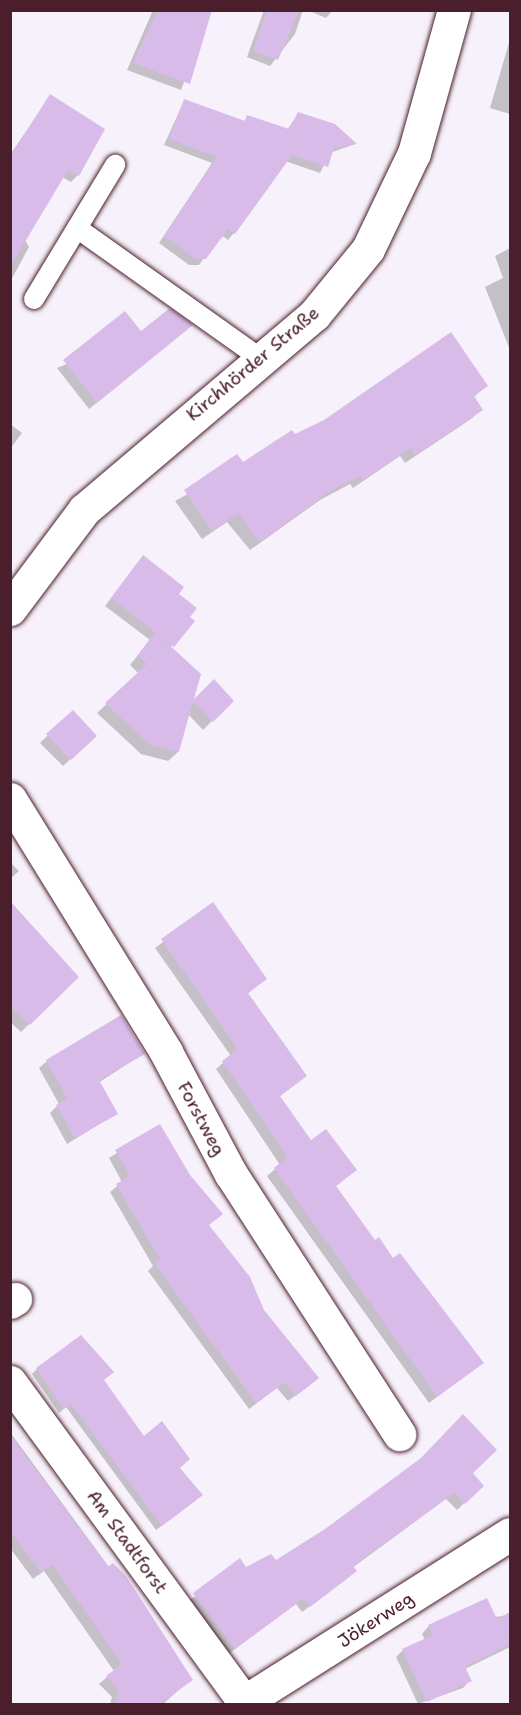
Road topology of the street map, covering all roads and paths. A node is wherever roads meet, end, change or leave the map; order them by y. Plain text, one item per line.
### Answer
1 (454, 10) edge
2 (116, 165) dead end
3 (77, 228) junction
4 (34, 299) dead end
5 (263, 360) junction
6 (10, 609) edge
7 (10, 799) edge
8 (10, 1382) edge
9 (399, 1434) dead end
10 (510, 1534) edge
11 (242, 1703) edge

1 - 5 street, Kirchhörder Straße
2 - 3 lane
3 - 4 lane
3 - 5 lane
5 - 6 street, Kirchhörder Straße
7 - 9 street, Forstweg
8 - 11 street, Am Stadtforst
10 - 11 street, Jökerweg

